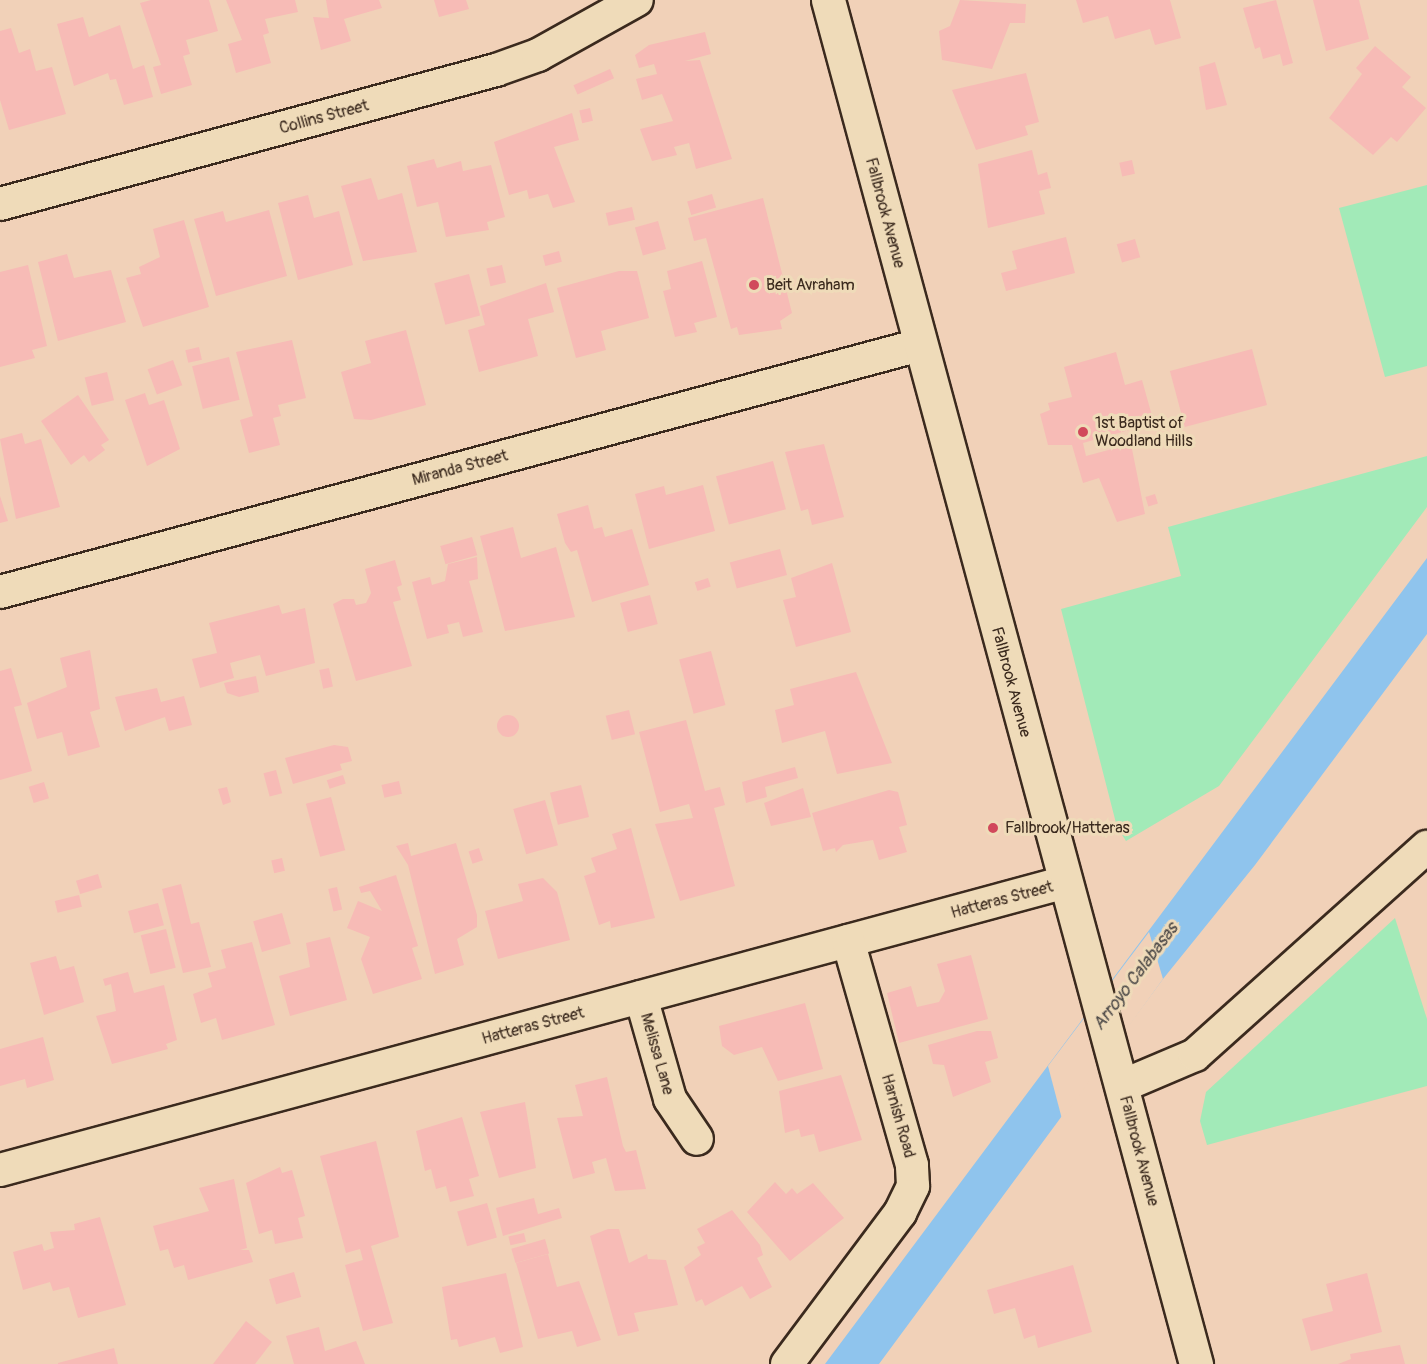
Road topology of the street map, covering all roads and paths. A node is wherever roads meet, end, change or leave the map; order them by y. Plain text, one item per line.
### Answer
1 (637, 0) edge
2 (828, 0) edge
3 (0, 204) edge
4 (920, 345) junction
5 (0, 592) edge
6 (1427, 847) edge
7 (1066, 882) junction
8 (848, 941) junction
9 (641, 997) junction
10 (1122, 1086) junction
11 (697, 1139) dead end
12 (0, 1170) edge
13 (787, 1364) edge
14 (1196, 1364) edge

1 - 3 street, Collins Street
2 - 4 main road, Fallbrook Avenue
4 - 5 street, Miranda Street
4 - 7 main road, Fallbrook Avenue
6 - 10 street
7 - 8 street, Hatteras Street
7 - 10 main road, Fallbrook Avenue
8 - 9 street, Hatteras Street
8 - 13 street, Harnish Road
9 - 11 street, Melissa Lane
9 - 12 street, Hatteras Street
10 - 14 main road, Fallbrook Avenue

